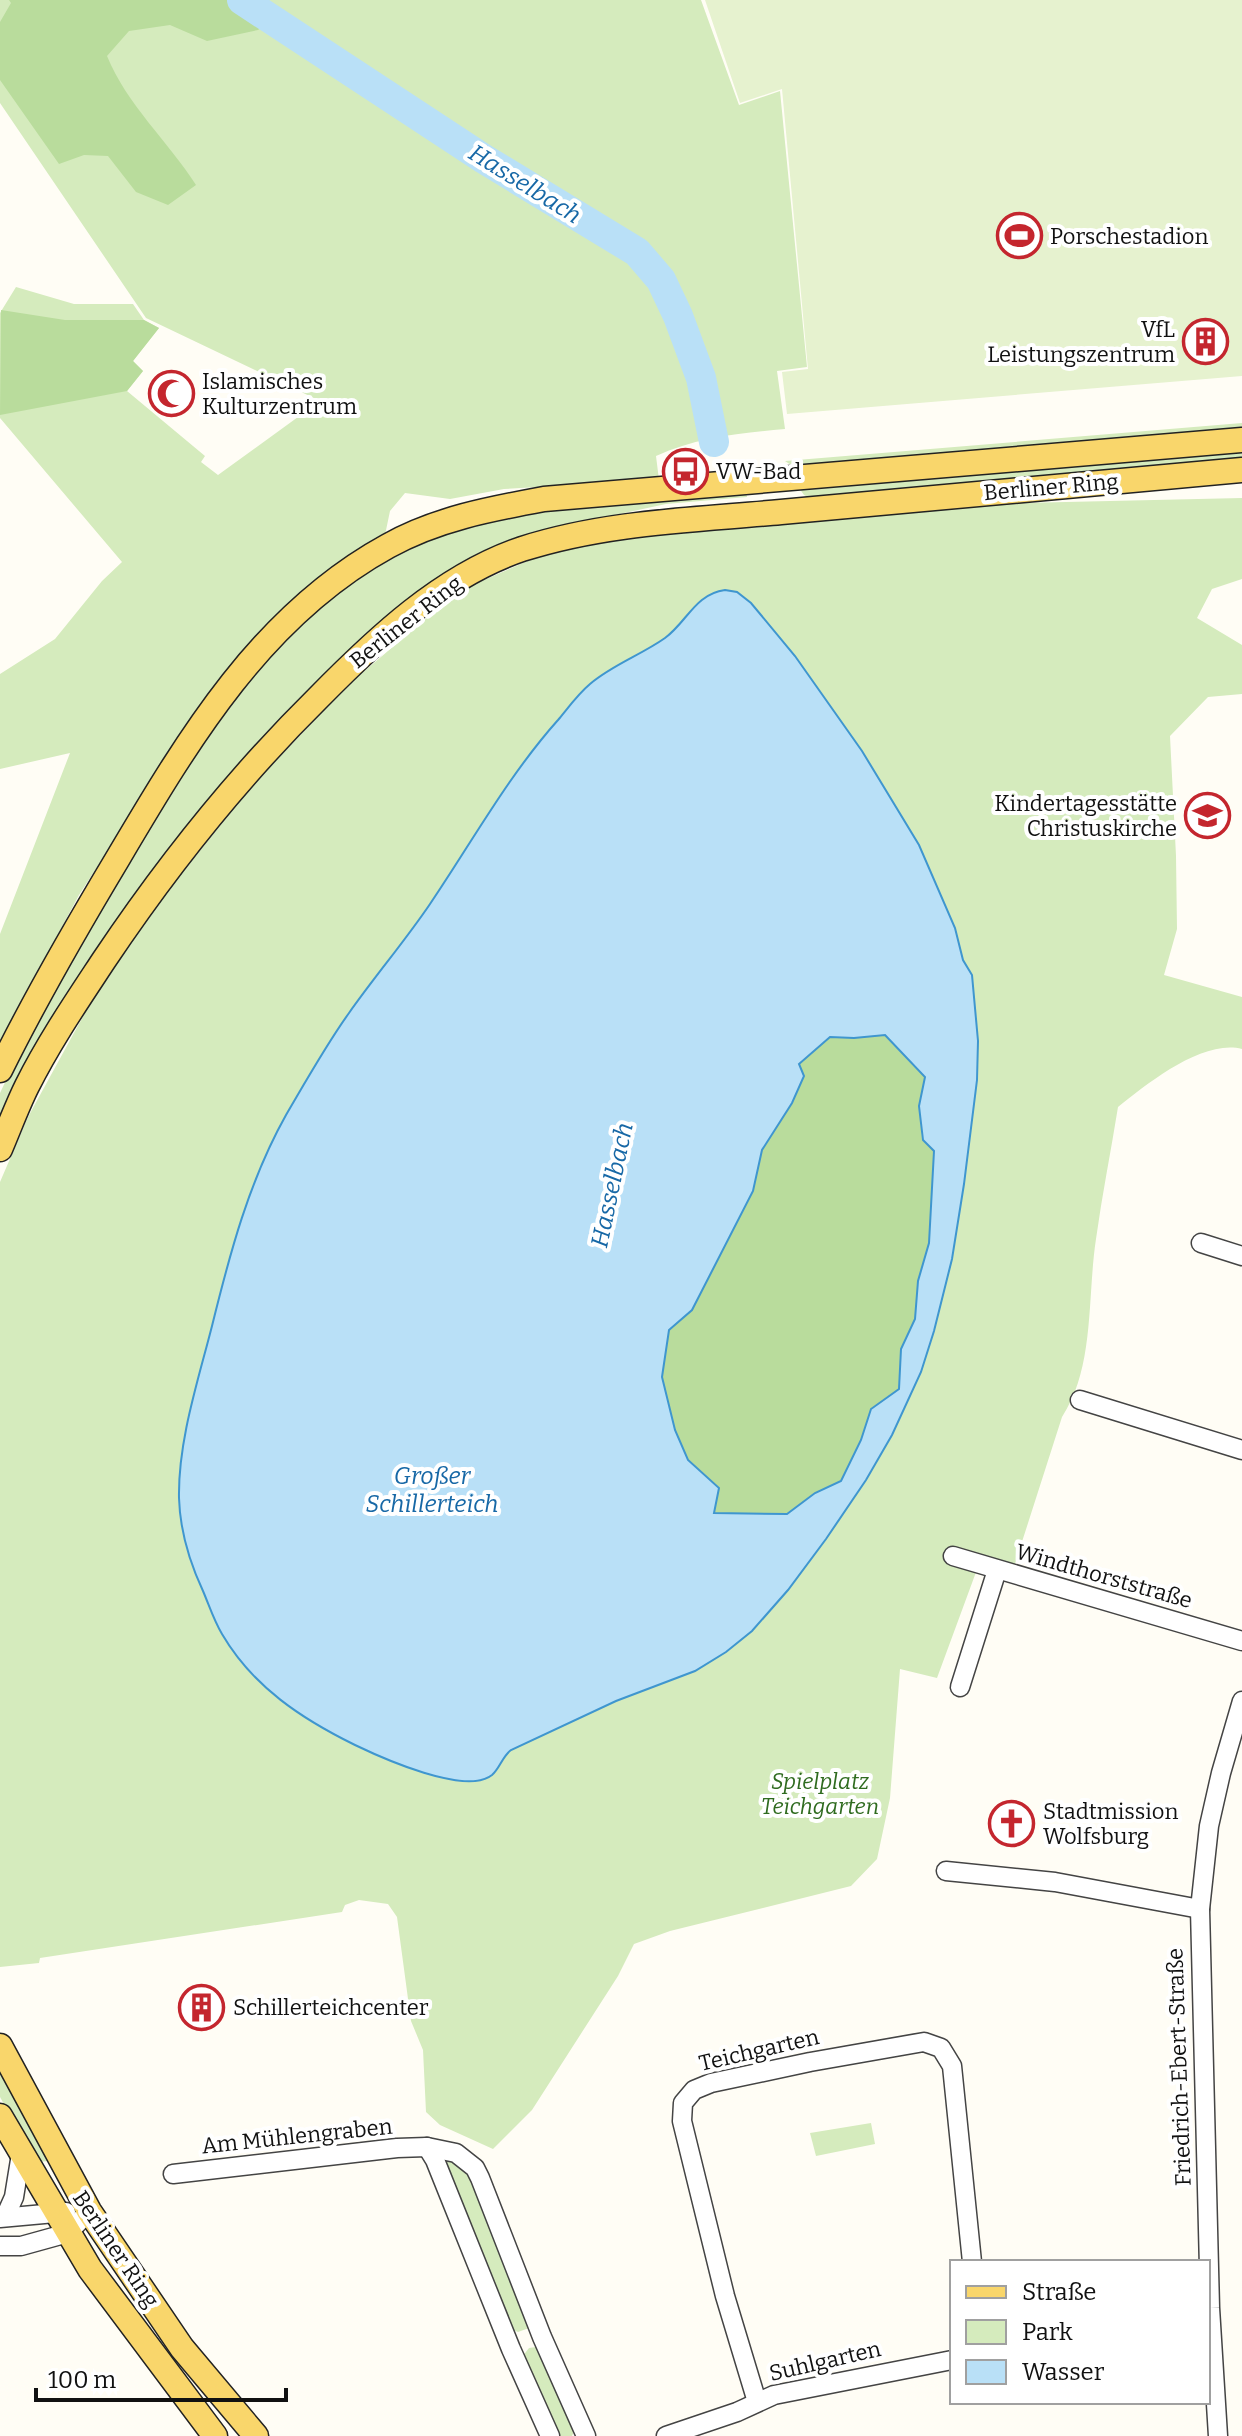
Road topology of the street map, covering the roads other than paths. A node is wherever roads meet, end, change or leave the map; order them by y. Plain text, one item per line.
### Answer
1 (1242, 440) edge
2 (1242, 470) edge
3 (0, 1070) edge
4 (0, 1149) edge
5 (1201, 1243) dead end
6 (1242, 1256) edge
7 (1080, 1400) dead end
8 (1242, 1450) edge
9 (953, 1556) dead end
10 (997, 1570) junction
11 (1242, 1641) edge
12 (960, 1687) dead end
13 (1242, 1701) edge
14 (946, 1871) dead end
15 (1200, 1909) junction
16 (0, 2046) edge
17 (0, 2116) edge
18 (434, 2148) junction
19 (21, 2154) junction
20 (173, 2174) dead end
21 (89, 2211) junction
22 (2, 2218) edge
23 (61, 2222) junction
24 (0, 2246) edge
25 (972, 2260) edge
26 (1208, 2260) edge
27 (542, 2337) junction
28 (1210, 2337) edge
29 (511, 2349) junction
30 (950, 2360) edge
31 (757, 2402) junction
32 (215, 2436) edge
33 (256, 2436) edge
34 (550, 2436) edge
35 (586, 2436) edge
36 (666, 2436) edge
37 (1218, 2436) edge

1 - 3 main road, Berliner Ring
2 - 4 main road, Berliner Ring
5 - 6 street
7 - 8 street
9 - 10 street, Windthorststraße
10 - 11 street, Windthorststraße
10 - 12 street
13 - 15 street, Friedrich-Ebert-Straße
14 - 15 street
15 - 26 street, Friedrich-Ebert-Straße
16 - 21 main road, Berliner Ring
17 - 19 main road, Berliner Ring
18 - 20 street, Am Mühlengraben
18 - 27 street
18 - 29 street
19 - 22 street
19 - 23 main road, Berliner Ring
21 - 23 street
21 - 33 main road, Berliner Ring
22 - 23 street
23 - 24 street
23 - 32 main road, Berliner Ring
25 - 31 street, Teichgarten
27 - 29 street
27 - 35 street
28 - 37 street, Friedrich-Ebert-Straße
29 - 34 street
30 - 31 street, Suhlgarten
31 - 36 street, Suhlgarten

